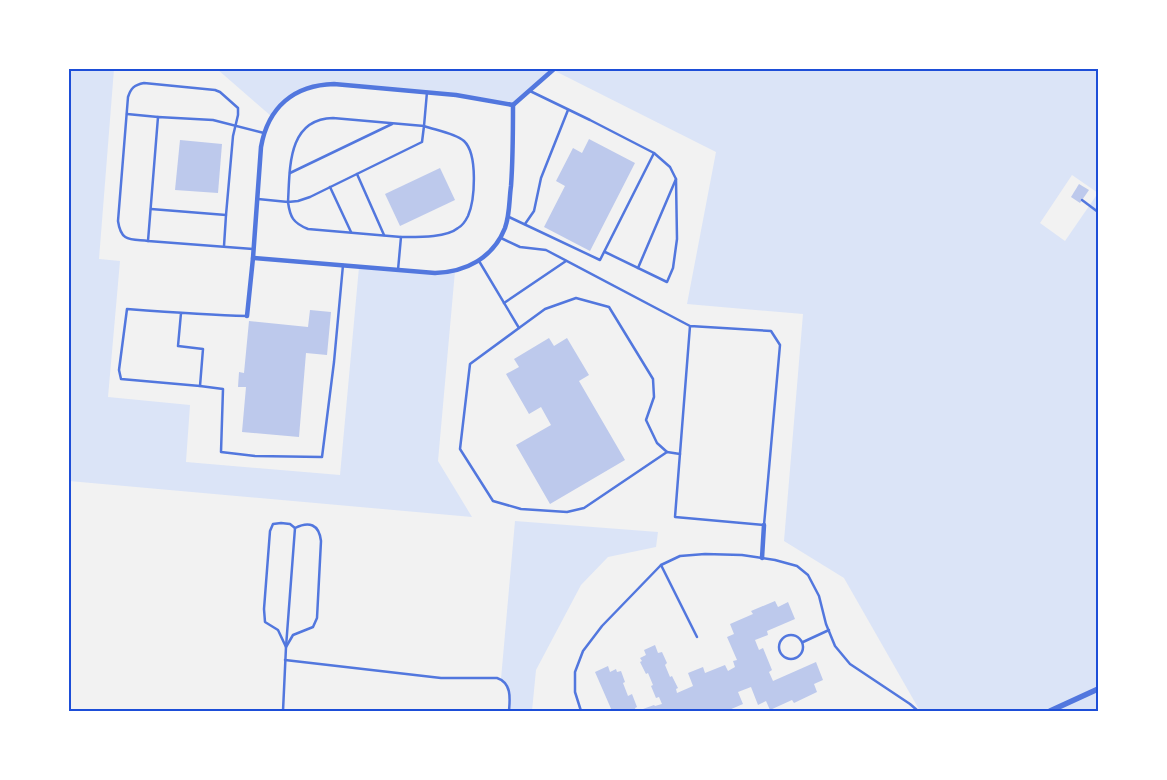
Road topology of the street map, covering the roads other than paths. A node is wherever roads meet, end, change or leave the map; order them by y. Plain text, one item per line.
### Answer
1 (554, 69) edge
2 (530, 91) junction
3 (427, 92) junction
4 (513, 105) junction
5 (568, 110) junction
6 (127, 114) junction
7 (158, 116) junction
8 (394, 124) junction
9 (235, 125) junction
10 (424, 126) junction
11 (264, 133) junction
12 (654, 154) junction
13 (290, 173) junction
14 (357, 174) junction
15 (676, 179) junction
16 (330, 187) junction
17 (257, 199) junction
18 (1082, 200) dead end
19 (288, 202) junction
20 (151, 209) junction
21 (1098, 212) edge
22 (226, 215) junction
23 (508, 216) junction
24 (525, 224) junction
25 (350, 232) junction
26 (384, 235) junction
27 (401, 237) junction
28 (500, 238) junction
29 (148, 241) junction
30 (224, 246) junction
31 (253, 249) junction
32 (604, 252) junction
33 (252, 258) junction
34 (479, 261) junction
35 (566, 261) junction
36 (343, 265) junction
37 (638, 268) junction
38 (398, 270) junction
39 (504, 303) junction
40 (181, 313) junction
41 (247, 316) joint
42 (690, 326) junction
43 (519, 328) junction
44 (200, 386) junction
45 (667, 452) junction
46 (680, 454) junction
47 (764, 525) junction
48 (295, 528) junction
49 (762, 558) junction
50 (662, 565) junction
51 (829, 630) junction
52 (697, 637) dead end
53 (803, 642) junction
54 (286, 647) junction
55 (285, 660) junction
56 (1098, 689) edge
57 (283, 711) edge
58 (509, 711) edge
59 (581, 711) edge
60 (918, 711) edge
61 (1050, 711) edge

1 - 2 street
2 - 4 street
2 - 5 lane
3 - 4 street
3 - 10 lane
3 - 11 street
4 - 23 street
5 - 12 lane
5 - 24 lane
6 - 7 lane
6 - 9 lane
6 - 29 lane
7 - 9 lane
7 - 20 lane
8 - 10 lane
8 - 13 lane
8 - 13 lane
9 - 11 lane
9 - 22 lane
10 - 14 lane
10 - 27 lane
11 - 17 street
12 - 15 lane
12 - 32 lane
13 - 19 lane
14 - 16 lane
14 - 26 lane
15 - 37 lane
15 - 37 lane
16 - 19 lane
16 - 25 lane
17 - 19 lane
17 - 31 street
18 - 21 lane
19 - 25 lane
20 - 22 lane
20 - 29 lane
22 - 30 lane
23 - 24 lane
23 - 28 street
24 - 32 lane
25 - 26 lane
26 - 27 lane
27 - 38 lane
28 - 34 street
28 - 35 lane
29 - 30 lane
30 - 31 lane
31 - 33 street
32 - 37 lane
33 - 36 street
33 - 41 street
34 - 38 street
34 - 39 lane
35 - 39 lane
35 - 42 lane
36 - 38 street
36 - 44 lane
39 - 43 lane
40 - 41 lane
40 - 44 lane
40 - 44 lane
42 - 46 lane
42 - 47 lane
43 - 45 lane
43 - 45 lane
45 - 46 lane
46 - 47 lane
47 - 49 street
48 - 54 lane
48 - 54 lane
48 - 54 lane
49 - 50 lane
49 - 51 lane
50 - 52 lane
50 - 59 lane
51 - 53 lane
51 - 60 lane
53 - 53 lane
54 - 55 lane
55 - 57 lane
55 - 58 lane
56 - 61 street

